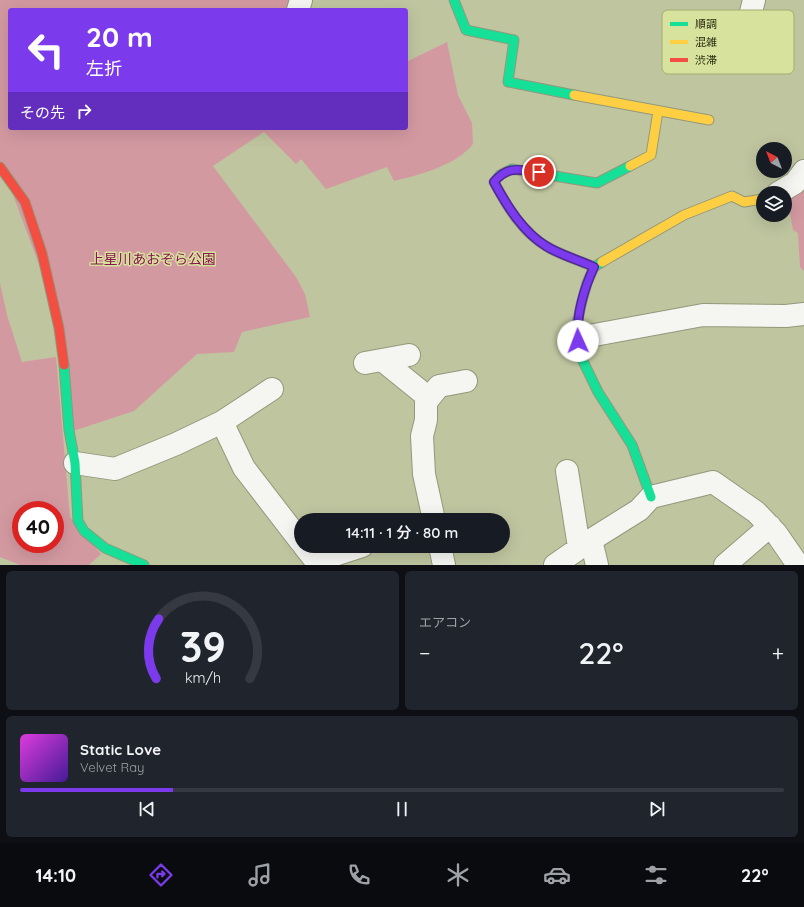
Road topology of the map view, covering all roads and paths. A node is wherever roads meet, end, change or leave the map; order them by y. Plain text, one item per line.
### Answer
1 (454, 0) edge
2 (754, 0) edge
3 (752, 10) edge
4 (658, 111) junction
5 (709, 120) dead end
6 (0, 167) edge
7 (804, 172) edge
8 (790, 186) edge
9 (756, 200) edge
10 (594, 267) junction
11 (804, 314) edge
12 (578, 338) junction
13 (409, 354) dead end
14 (466, 381) dead end
15 (272, 390) dead end
16 (429, 398) junction
17 (222, 422) junction
18 (75, 463) junction
19 (567, 471) dead end
20 (651, 497) junction
21 (432, 513) edge
22 (770, 526) junction
23 (294, 533) edge
24 (585, 544) junction
25 (310, 553) edge
26 (341, 553) edge
27 (441, 553) edge
28 (123, 560) edge
29 (444, 565) edge
30 (555, 565) edge
31 (597, 565) edge
32 (726, 565) edge
33 (798, 565) edge

1 - 4 street
2 - 3 street
4 - 5 street
4 - 10 street
6 - 18 street
7 - 8 street
9 - 10 street
10 - 12 street
11 - 12 street
12 - 20 street
13 - 16 street
14 - 16 street
15 - 17 street
16 - 21 street
17 - 18 street
17 - 23 street
18 - 28 street
19 - 24 street
20 - 22 street
20 - 24 street
22 - 32 street
22 - 33 street
24 - 30 street
24 - 31 street
25 - 26 street
27 - 29 street

